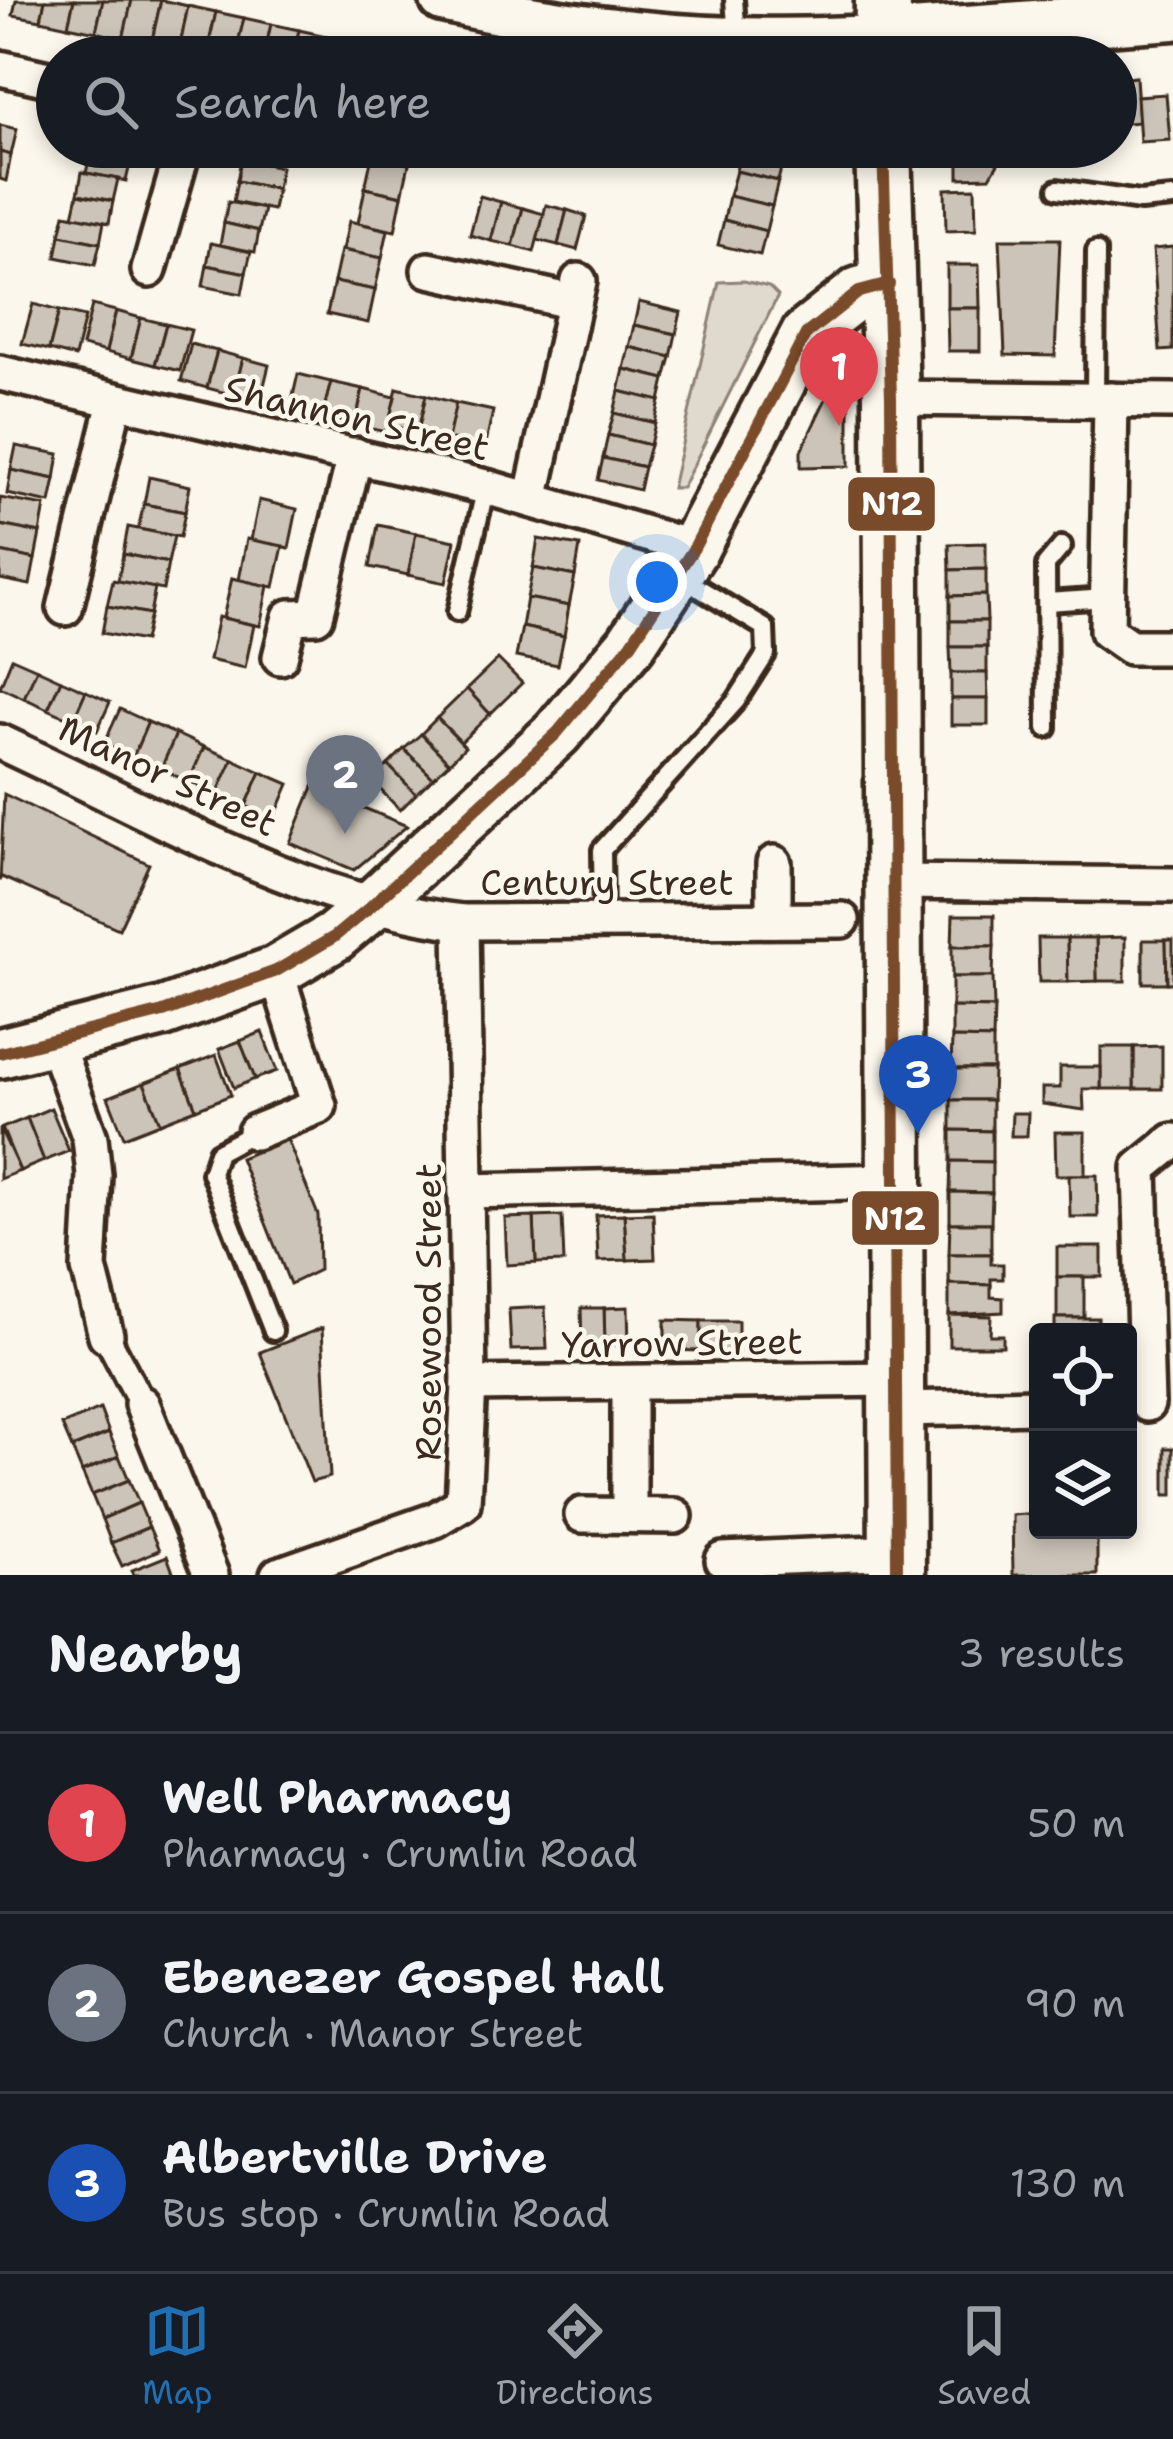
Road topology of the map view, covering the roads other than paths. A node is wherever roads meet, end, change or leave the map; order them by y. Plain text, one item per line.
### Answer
1 (442, 0) edge
2 (1097, 11) edge
3 (1173, 15) edge
4 (736, 21) edge
5 (882, 31) edge
6 (0, 68) edge
7 (36, 76) edge
8 (178, 168) edge
9 (884, 168) edge
10 (1058, 189) dead end
11 (1173, 198) edge
12 (1096, 250) dead end
13 (149, 270) dead end
14 (429, 270) dead end
15 (889, 284) junction
16 (0, 373) edge
17 (891, 398) junction
18 (1103, 400) junction
19 (1173, 401) edge
20 (115, 402) junction
21 (356, 455) junction
22 (486, 487) junction
23 (531, 500) junction
24 (1062, 547) dead end
25 (685, 561) junction
26 (1107, 598) junction
27 (1047, 602) junction
28 (65, 608) dead end
29 (457, 612) dead end
30 (1173, 647) edge
31 (280, 657) dead end
32 (1047, 728) dead end
33 (0, 742) edge
34 (774, 863) dead end
35 (895, 882) junction
36 (1173, 885) edge
37 (370, 907) junction
38 (603, 920) junction
39 (774, 920) junction
40 (842, 920) dead end
41 (462, 922) junction
42 (276, 971) junction
43 (54, 1039) junction
44 (0, 1053) edge
45 (255, 1132) joint
46 (1173, 1141) edge
47 (895, 1181) junction
48 (466, 1192) junction
49 (273, 1331) dead end
50 (106, 1335) joint
51 (469, 1384) junction
52 (629, 1384) junction
53 (897, 1394) junction
54 (142, 1404) joint
55 (1149, 1404) edge
56 (1029, 1405) edge
57 (582, 1515) dead end
58 (629, 1515) junction
59 (675, 1516) dead end
60 (897, 1563) edge
61 (738, 1565) edge
62 (211, 1575) edge
63 (278, 1575) edge

1 - 4 street
2 - 3 main road
2 - 5 main road
4 - 5 street
6 - 7 street
8 - 13 street
9 - 15 main road
10 - 11 lane
12 - 18 lane
14 - 23 street
15 - 17 main road
15 - 25 main road
16 - 20 street, Shannon Street
17 - 18 street
17 - 35 main road
18 - 19 street
18 - 26 street
20 - 21 street, Shannon Street
20 - 28 street
21 - 22 street, Shannon Street
21 - 31 street
22 - 23 street, Shannon Street
22 - 29 lane
23 - 25 street, Shannon Street
24 - 27 lane
25 - 37 main road
25 - 38 lane
26 - 27 lane
26 - 30 street
27 - 32 lane
33 - 37 street, Manor Street
34 - 39 street, Century Street
35 - 36 street
35 - 47 main road
37 - 41 street, Century Street
37 - 42 main road
38 - 39 street, Century Street
38 - 41 street, Century Street
39 - 40 street, Century Street
41 - 48 street, Rosewood Street
42 - 43 main road
42 - 45 street
43 - 44 main road
43 - 50 street
45 - 49 lane
46 - 55 street
47 - 48 street
47 - 53 main road
48 - 51 street, Rosewood Street
50 - 54 street
51 - 52 street, Yarrow Street
51 - 63 street, Rosewood Street
52 - 53 street, Yarrow Street
52 - 58 street
53 - 56 street, Yarrow Street
53 - 60 main road
54 - 62 street
57 - 58 street
58 - 59 street
60 - 61 street

